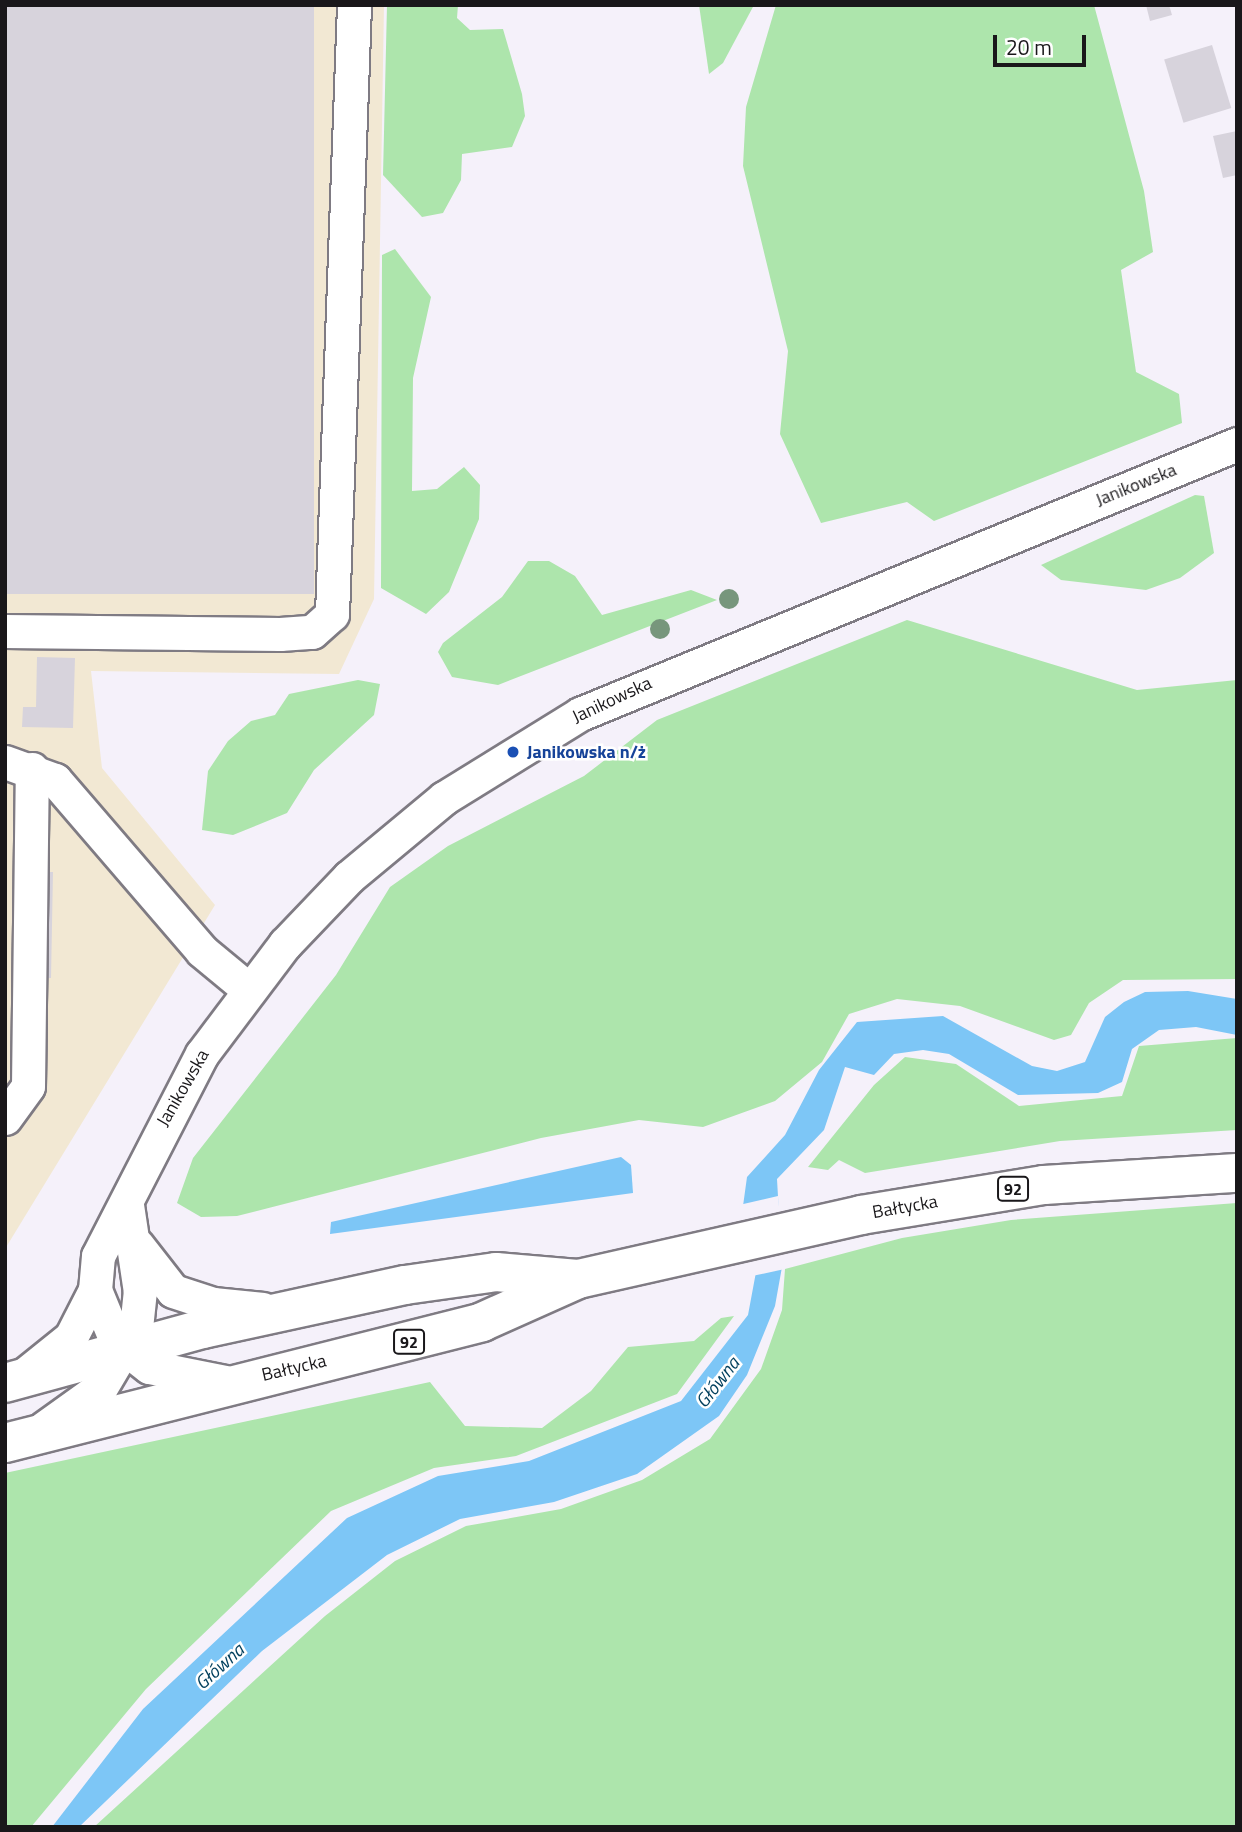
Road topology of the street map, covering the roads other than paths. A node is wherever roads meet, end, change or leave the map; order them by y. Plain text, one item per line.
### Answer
1 (354, 5) edge
2 (1237, 444) edge
3 (5, 631) edge
4 (18, 765) edge
5 (248, 989) junction
6 (5, 1118) edge
7 (1237, 1173) edge
8 (130, 1219) junction
9 (578, 1279) junction
10 (95, 1290) junction
11 (294, 1308) junction
12 (125, 1350) junction
13 (232, 1382) junction
14 (5, 1383) edge
15 (13, 1441) edge

1 - 3 street
2 - 5 street, Janikowska
4 - 5 street
4 - 6 street
5 - 8 street, Janikowska
7 - 9 main road, Bałtycka / 92
8 - 10 street, Janikowska
8 - 11 street
8 - 12 street, Janikowska
9 - 11 main road, Bałtycka / 92
9 - 13 main road, Bałtycka / 92
10 - 12 street, Janikowska
10 - 14 street
11 - 12 main road, Bałtycka / 92
12 - 13 street
12 - 14 main road, Bałtycka / 92
12 - 15 street, Janikowska
13 - 15 main road, Bałtycka / 92

